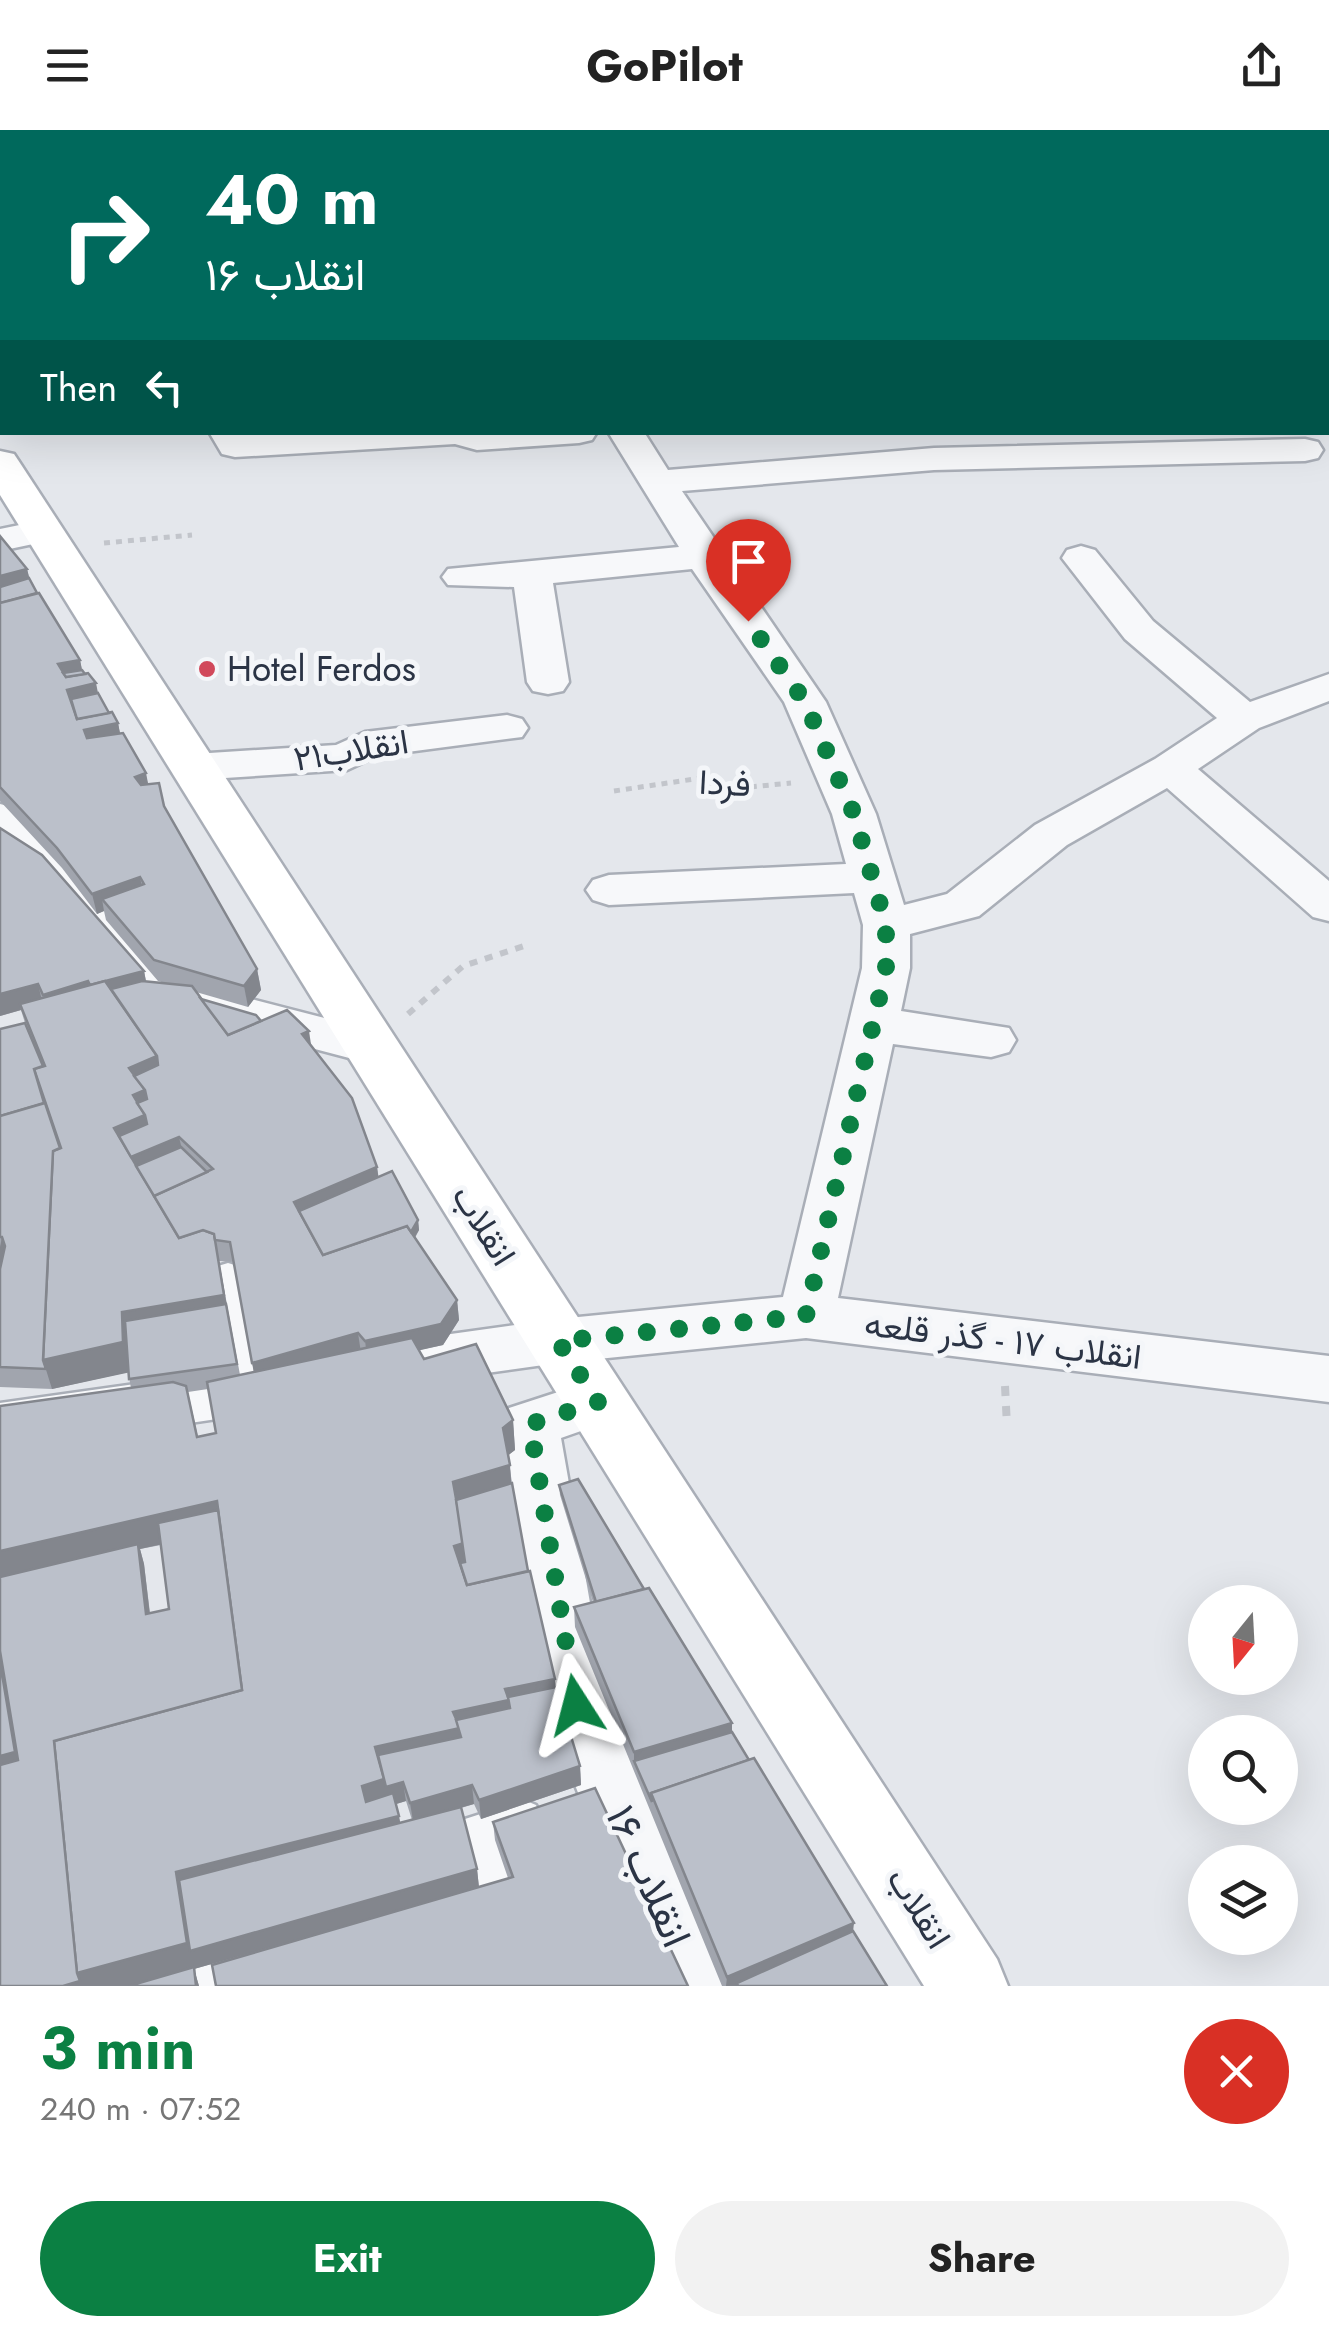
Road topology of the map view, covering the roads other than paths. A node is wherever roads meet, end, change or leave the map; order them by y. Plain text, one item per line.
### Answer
1 (229, 435) edge
2 (422, 435) edge
3 (463, 435) edge
4 (535, 435) edge
5 (628, 435) edge
6 (929, 446) edge
7 (1315, 448) edge
8 (660, 482) junction
9 (19, 508) edge
10 (706, 556) junction
11 (1080, 558) dead end
12 (532, 574) junction
13 (462, 577) dead end
14 (548, 682) dead end
15 (1329, 686) edge
16 (1244, 719) junction
17 (507, 728) dead end
18 (194, 767) junction
19 (1170, 768) junction
20 (8, 839) edge
21 (873, 876) junction
22 (610, 890) dead end
23 (1329, 906) edge
24 (886, 925) junction
25 (872, 1024) junction
26 (991, 1040) dead end
27 (372, 1047) junction
28 (228, 1273) edge
29 (806, 1316) junction
30 (558, 1341) junction
31 (1329, 1379) edge
32 (248, 1393) junction
33 (598, 1402) junction
34 (0, 1428) edge
35 (579, 1800) junction
36 (442, 1907) edge
37 (278, 1954) edge
38 (207, 1980) edge
39 (168, 1986) edge
40 (700, 1986) edge
41 (969, 1986) edge

1 - 2 street
3 - 4 street
5 - 8 street
6 - 7 street
6 - 8 street
8 - 10 street
9 - 18 main road, انقلاب
10 - 12 street
10 - 21 street
11 - 16 street
12 - 13 street
12 - 14 street
15 - 16 street
16 - 19 street
17 - 18 street, انقلاب۲۱
18 - 27 main road, انقلاب
19 - 23 street
19 - 24 street
20 - 27 street
21 - 22 street
21 - 24 street
24 - 25 street
25 - 26 street
25 - 29 street
27 - 30 main road, انقلاب
28 - 32 lane
29 - 30 street, انقلاب ۱۷ - گذر قلعه
29 - 31 street, انقلاب ۱۷ - گذر قلعه
30 - 32 street, انقلاب ۱۷ - گذر قلعه
30 - 33 main road, انقلاب
32 - 34 street, انقلاب ۱۷ - گذر قلعه
33 - 35 street, انقلاب ۱۶
33 - 41 main road, انقلاب
35 - 36 lane
35 - 40 street, انقلاب ۱۶
37 - 38 lane
38 - 39 lane

